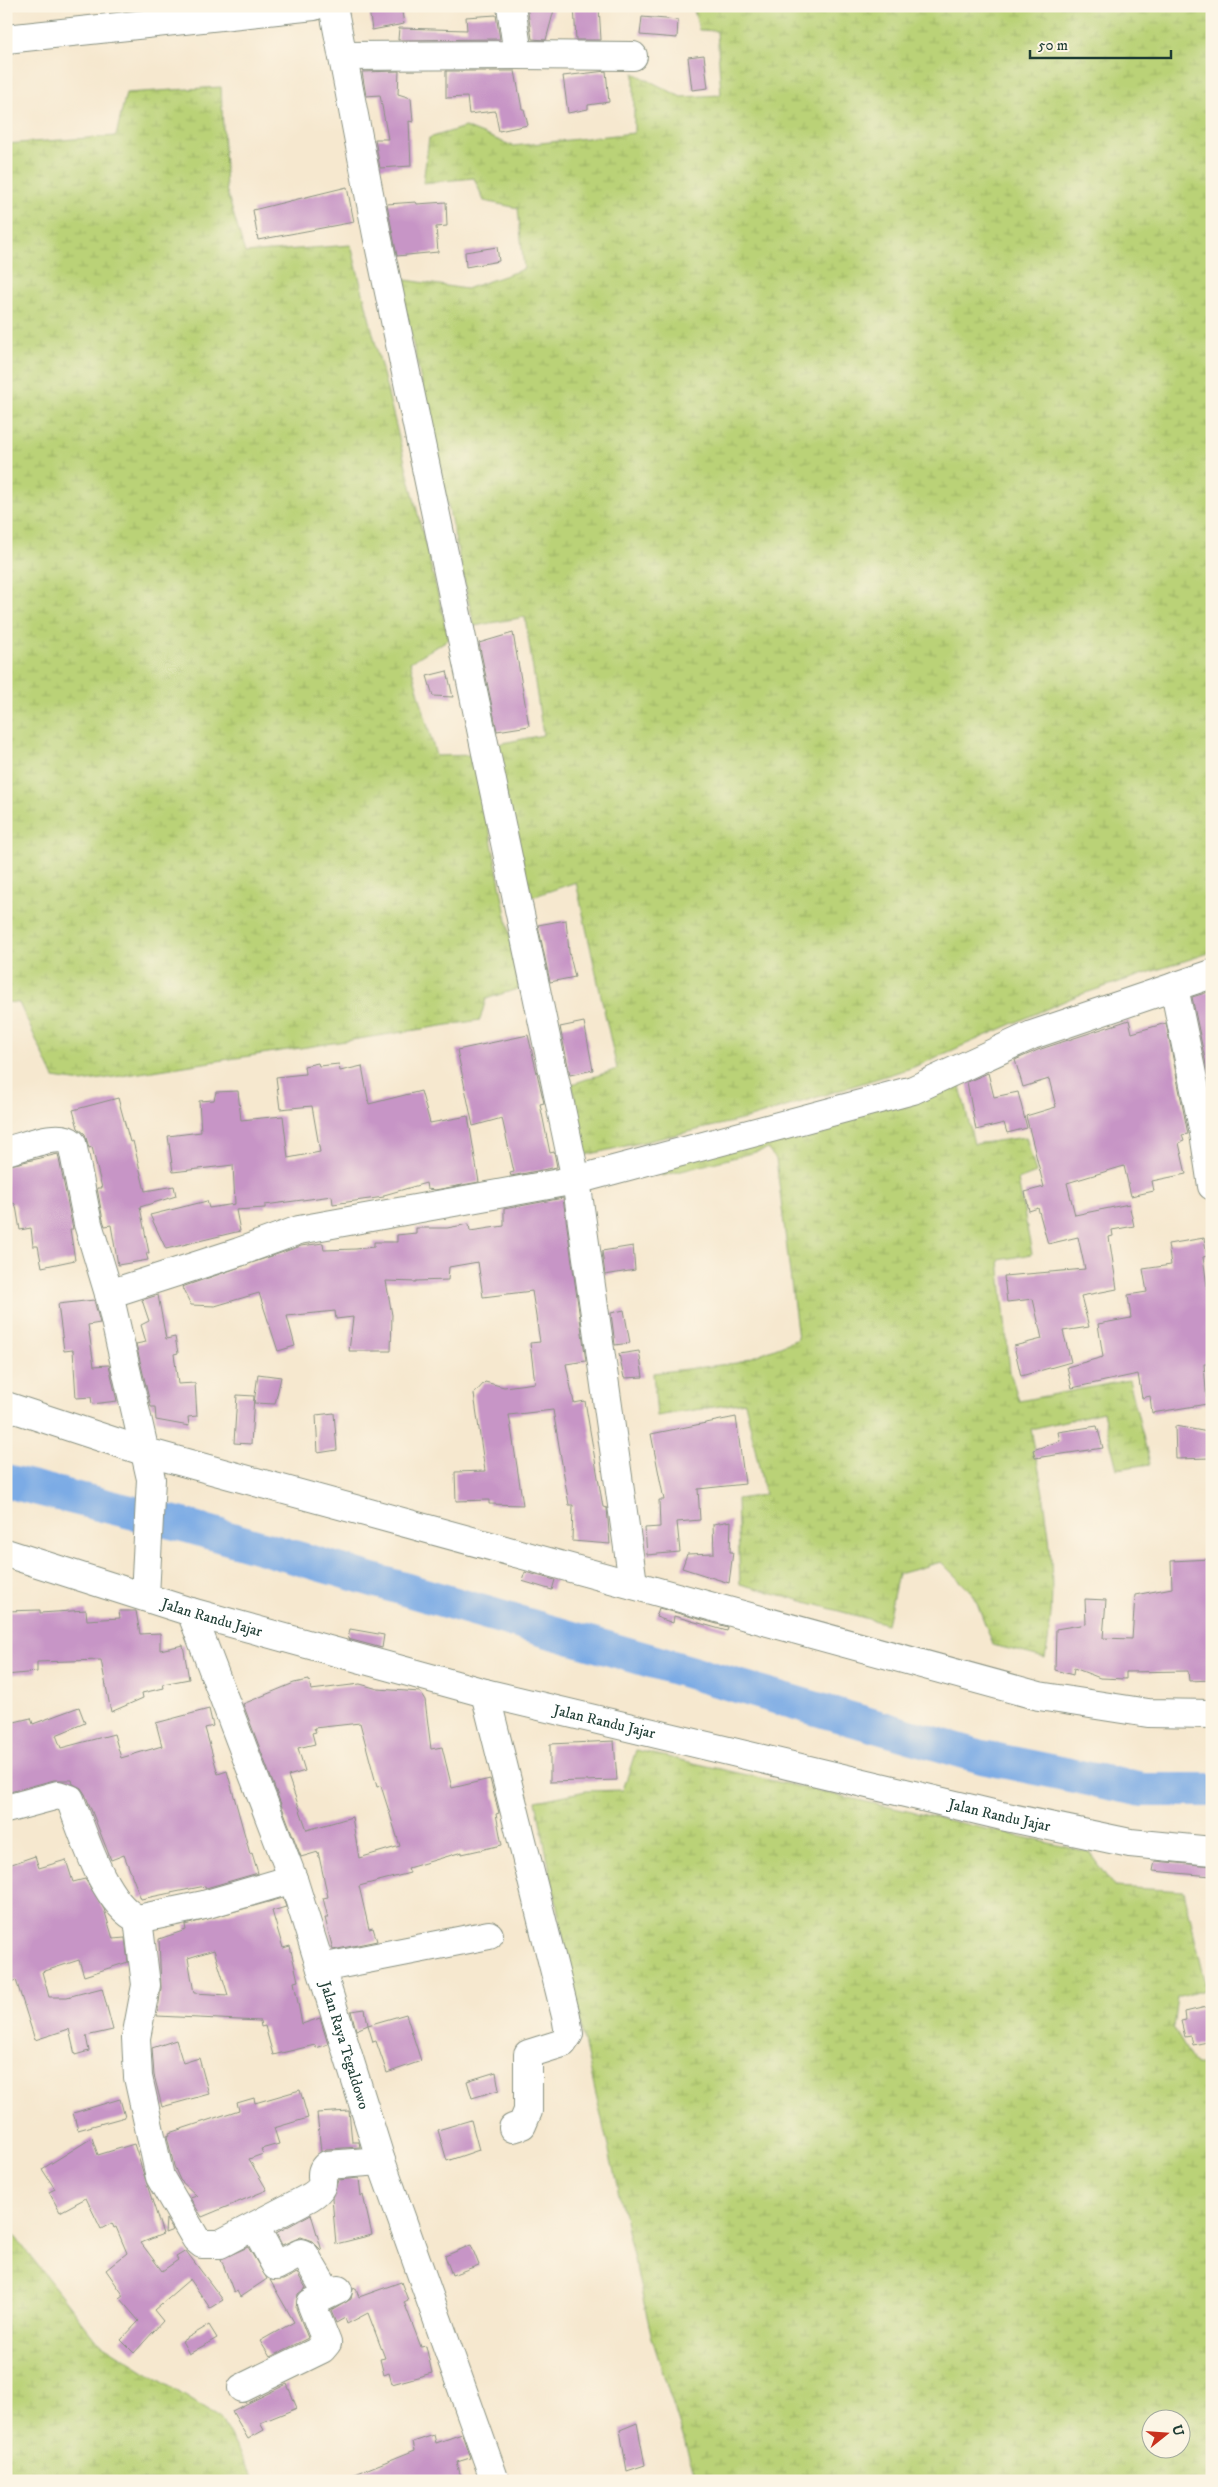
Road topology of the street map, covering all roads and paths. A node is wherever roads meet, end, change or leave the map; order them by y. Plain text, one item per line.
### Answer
1 (314, 6) edge
2 (333, 6) edge
3 (512, 6) edge
4 (6, 38) edge
5 (518, 55) junction
6 (343, 56) junction
7 (633, 56) dead end
8 (1212, 974) edge
9 (1174, 987) junction
10 (6, 1151) edge
11 (576, 1180) junction
12 (1212, 1186) edge
13 (109, 1294) junction
14 (6, 1406) edge
15 (146, 1452) junction
16 (6, 1553) edge
17 (632, 1583) junction
18 (145, 1596) junction
19 (191, 1612) junction
20 (484, 1692) junction
21 (1212, 1714) edge
22 (6, 1809) edge
23 (1212, 1851) edge
24 (293, 1879) junction
25 (138, 1919) junction
26 (489, 1935) dead end
27 (321, 1968) junction
28 (513, 2128) dead end
29 (381, 2161) junction
30 (255, 2227) junction
31 (242, 2388) dead end
32 (495, 2481) edge

1 - 4 street
2 - 6 street
3 - 5 street
5 - 6 street
5 - 7 street
6 - 11 street
8 - 9 street
9 - 11 street
9 - 12 street
10 - 13 street
11 - 13 street
11 - 17 street
13 - 15 street
14 - 15 street
15 - 17 street
15 - 18 street
16 - 18 street, Jalan Randu Jajar
17 - 21 street
18 - 19 street, Jalan Randu Jajar
19 - 20 street, Jalan Randu Jajar
19 - 24 street, Jalan Raya Tegaldowo
20 - 23 street, Jalan Randu Jajar
20 - 28 street
22 - 25 street
24 - 25 street
24 - 27 street, Jalan Raya Tegaldowo
25 - 30 street
26 - 27 street
27 - 29 street, Jalan Raya Tegaldowo
29 - 30 street
29 - 32 street, Jalan Raya Tegaldowo
30 - 31 street

